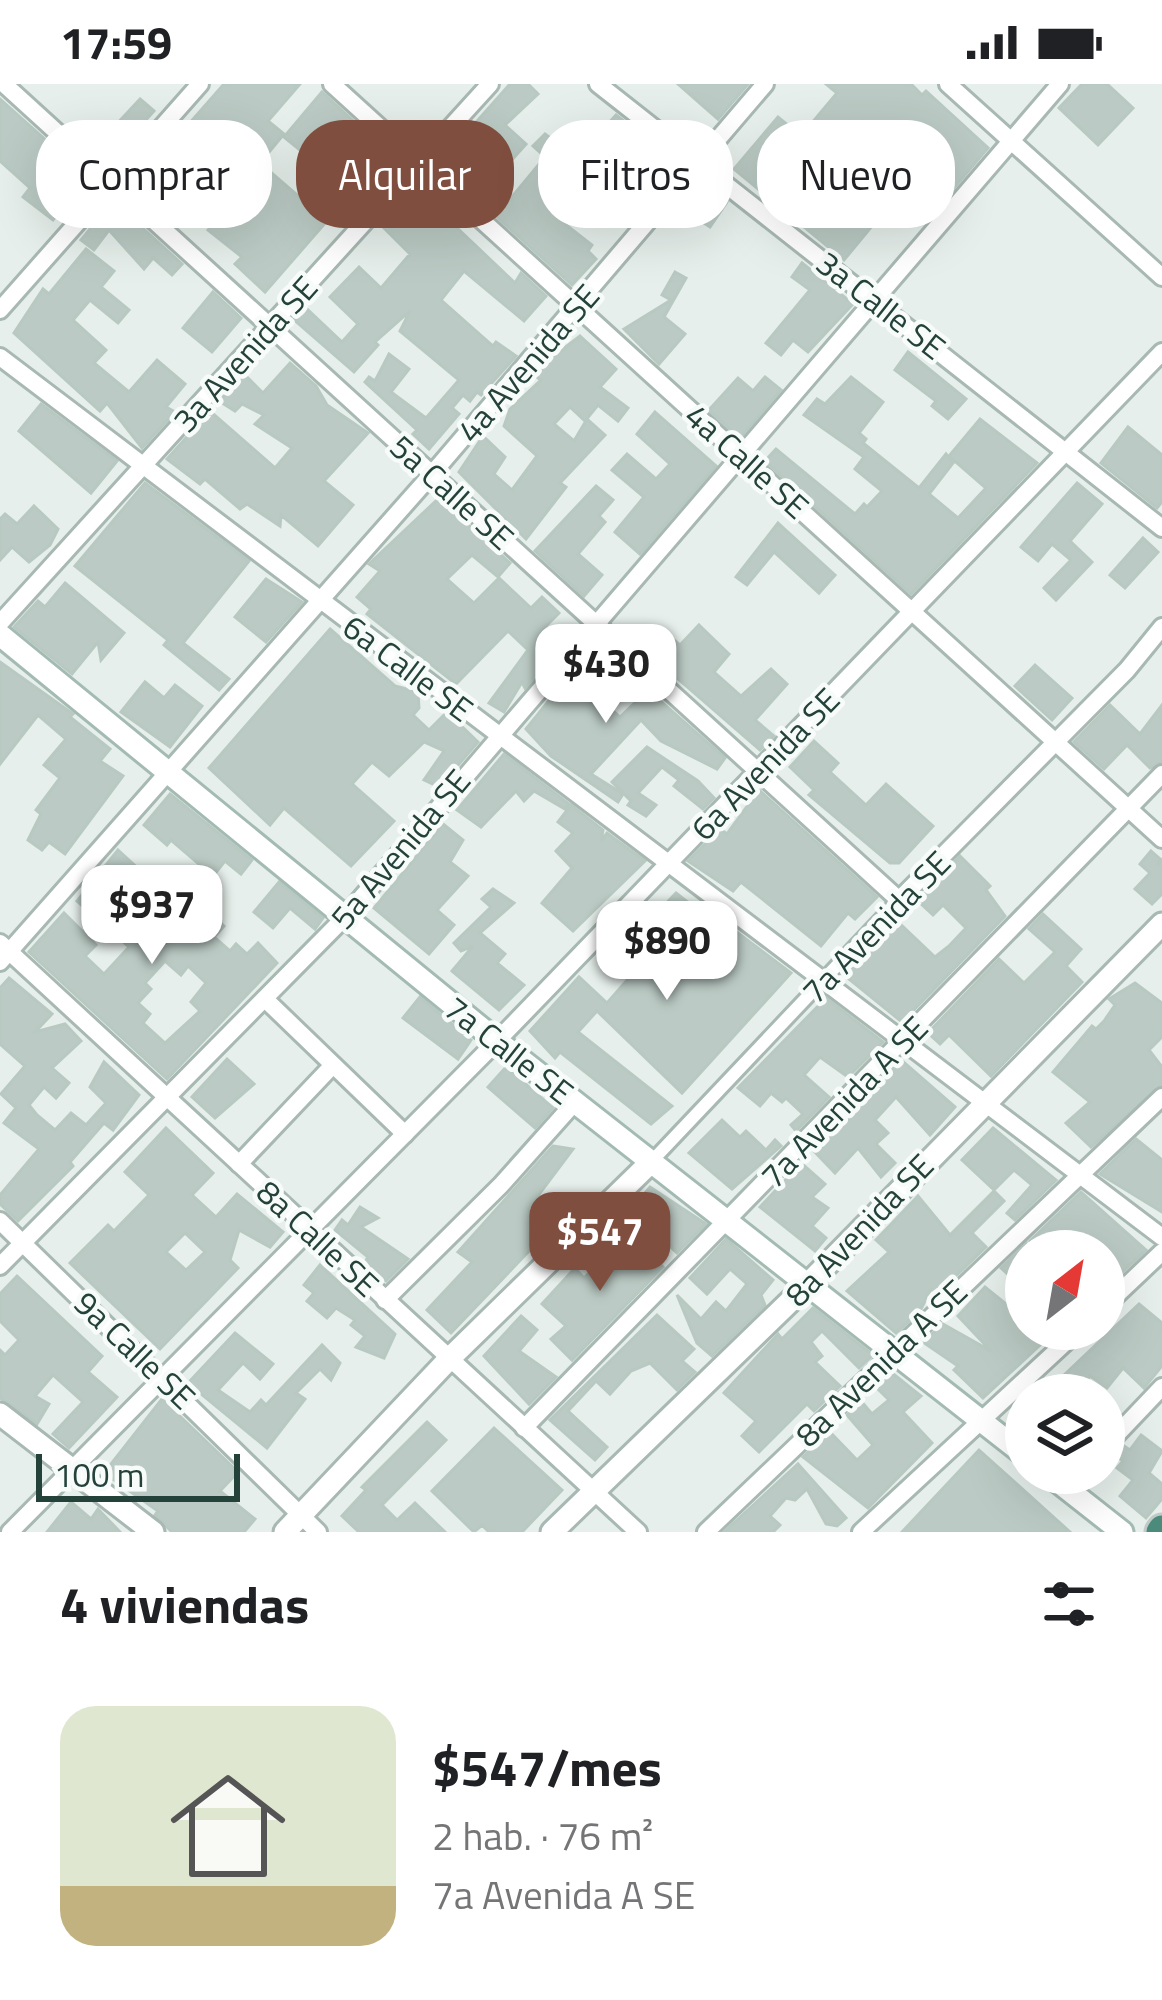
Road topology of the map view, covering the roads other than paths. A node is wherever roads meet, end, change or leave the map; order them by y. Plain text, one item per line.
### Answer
1 (4, 84) edge
2 (200, 84) edge
3 (332, 84) edge
4 (490, 84) edge
5 (598, 84) edge
6 (765, 84) edge
7 (948, 84) edge
8 (1060, 84) edge
9 (43, 120) edge
10 (167, 120) edge
11 (372, 120) edge
12 (457, 120) edge
13 (644, 120) edge
14 (733, 121) edge
15 (1011, 142) junction
16 (733, 190) edge
17 (70, 228) edge
18 (162, 228) edge
19 (358, 228) edge
20 (491, 228) edge
21 (643, 228) edge
22 (1162, 277) edge
23 (874, 299) junction
24 (578, 307) junction
25 (0, 310) edge
26 (270, 326) junction
27 (1162, 352) edge
28 (0, 357) edge
29 (1067, 451) junction
30 (740, 455) junction
31 (143, 466) junction
32 (432, 474) junction
33 (1162, 528) edge
34 (320, 601) junction
35 (913, 612) junction
36 (0, 623) edge
37 (595, 623) junction
38 (1162, 627) edge
39 (0, 635) edge
40 (497, 735) junction
41 (1056, 742) junction
42 (168, 772) junction
43 (759, 772) junction
44 (1162, 775) edge
45 (1129, 809) junction
46 (1162, 839) edge
47 (666, 864) junction
48 (899, 900) junction
49 (344, 918) junction
50 (1162, 924) edge
51 (3, 952) edge
52 (823, 982) junction
53 (265, 1000) junction
54 (497, 1041) junction
55 (902, 1041) junction
56 (333, 1065) junction
57 (1162, 1097) edge
58 (169, 1100) junction
59 (574, 1102) junction
60 (982, 1102) junction
61 (405, 1134) junction
62 (651, 1162) junction
63 (239, 1164) junction
64 (1077, 1173) junction
65 (0, 1221) edge
66 (728, 1222) junction
67 (310, 1230) junction
68 (1162, 1238) edge
69 (24, 1243) junction
70 (1162, 1252) edge
71 (0, 1266) edge
72 (807, 1285) junction
73 (1125, 1287) edge
74 (385, 1300) junction
75 (1058, 1350) edge
76 (893, 1352) junction
77 (449, 1359) junction
78 (166, 1379) junction
79 (1162, 1387) edge
80 (0, 1414) edge
81 (982, 1422) junction
82 (1125, 1426) edge
83 (524, 1428) junction
84 (1005, 1440) edge
85 (73, 1470) junction
86 (592, 1491) junction
87 (1086, 1494) edge
88 (303, 1513) junction
89 (10, 1532) edge
90 (153, 1532) edge
91 (285, 1532) edge
92 (318, 1532) edge
93 (552, 1532) edge
94 (638, 1532) edge
95 (706, 1532) edge
96 (861, 1532) edge
97 (1122, 1532) edge

1 - 9 street, 5a Calle SE
2 - 10 street
3 - 11 street, 4a Calle SE
4 - 12 street, 3a Avenida SE
5 - 13 street, 3a Calle SE
6 - 14 street, 4a Avenida SE
7 - 15 street
8 - 15 street, 5a Avenida SE
15 - 22 street
15 - 23 street, 5a Avenida SE
16 - 23 street, 3a Calle SE
17 - 25 street
18 - 26 street, 5a Calle SE
19 - 26 street, 3a Avenida SE
20 - 24 street, 4a Calle SE
21 - 24 street, 4a Avenida SE
23 - 29 street, 3a Calle SE
23 - 30 street, 5a Avenida SE
24 - 30 street, 4a Calle SE
24 - 32 street, 4a Avenida SE
26 - 31 street, 3a Avenida SE
26 - 32 street, 5a Calle SE
27 - 29 street, 6a Avenida SE
28 - 31 street, 6a Calle SE
29 - 33 street, 3a Calle SE
29 - 35 street, 6a Avenida SE
30 - 35 street, 4a Calle SE
30 - 37 street, 5a Avenida SE
31 - 34 street, 6a Calle SE
31 - 36 street, 3a Avenida SE
32 - 34 street, 4a Avenida SE
32 - 37 street, 5a Calle SE
34 - 40 street, 6a Calle SE
34 - 42 street, 4a Avenida SE
35 - 41 street, 4a Calle SE
35 - 43 street, 6a Avenida SE
37 - 40 street, 5a Avenida SE
37 - 43 street, 5a Calle SE
38 - 41 street, 7a Avenida SE
39 - 42 street, 7a Calle SE
40 - 47 street, 6a Calle SE
40 - 49 street, 5a Avenida SE
41 - 45 street, 4a Calle SE
41 - 48 street, 7a Avenida SE
42 - 49 street, 7a Calle SE
42 - 51 street, 4a Avenida SE
43 - 47 street, 6a Avenida SE
43 - 48 street, 5a Calle SE
44 - 45 street, 7a Avenida A SE
45 - 46 street, 4a Calle SE
45 - 55 street, 7a Avenida A SE
47 - 52 street, 6a Calle SE
47 - 54 street, 6a Avenida SE
48 - 52 street, 7a Avenida SE
49 - 53 street, 5a Avenida SE
49 - 54 street, 7a Calle SE
50 - 60 street, 8a Avenida SE
51 - 58 street, 8a Calle SE
52 - 55 street, 6a Calle SE
52 - 62 street, 7a Avenida SE
53 - 56 street
53 - 58 street, 5a Avenida SE
54 - 59 street, 7a Calle SE
54 - 61 street, 6a Avenida SE
55 - 60 street, 6a Calle SE
55 - 66 street, 7a Avenida A SE
56 - 61 street
56 - 63 street
57 - 64 street, 8a Avenida A SE
58 - 63 street, 8a Calle SE
58 - 69 street, 5a Avenida SE
59 - 62 street, 7a Calle SE
59 - 74 street
60 - 64 street, 6a Calle SE
60 - 72 street, 8a Avenida SE
61 - 67 street, 6a Avenida SE
62 - 66 street, 7a Calle SE
62 - 77 street, 7a Avenida SE
63 - 67 street, 8a Calle SE
64 - 68 street, 6a Calle SE
64 - 76 street, 8a Avenida A SE
65 - 69 street, 9a Calle SE
66 - 72 street, 7a Calle SE
66 - 83 street, 7a Avenida A SE
67 - 74 street, 8a Calle SE
67 - 78 street, 6a Avenida SE
69 - 71 street, 5a Avenida SE
69 - 78 street, 9a Calle SE
70 - 73 street
72 - 76 street, 7a Calle SE
72 - 86 street, 8a Avenida SE
74 - 77 street, 8a Calle SE
75 - 81 street
76 - 81 street, 7a Calle SE
76 - 95 street, 8a Avenida A SE
77 - 83 street, 8a Calle SE
77 - 88 street, 7a Avenida SE
78 - 85 street, 6a Avenida SE
78 - 88 street, 9a Calle SE
79 - 82 street
80 - 85 street
81 - 84 street, 7a Calle SE
81 - 96 street
83 - 86 street, 8a Calle SE
85 - 89 street, 6a Avenida SE
85 - 90 street
86 - 93 street, 8a Avenida SE
86 - 94 street, 8a Calle SE
87 - 97 street
88 - 91 street, 7a Avenida SE
88 - 92 street, 9a Calle SE

